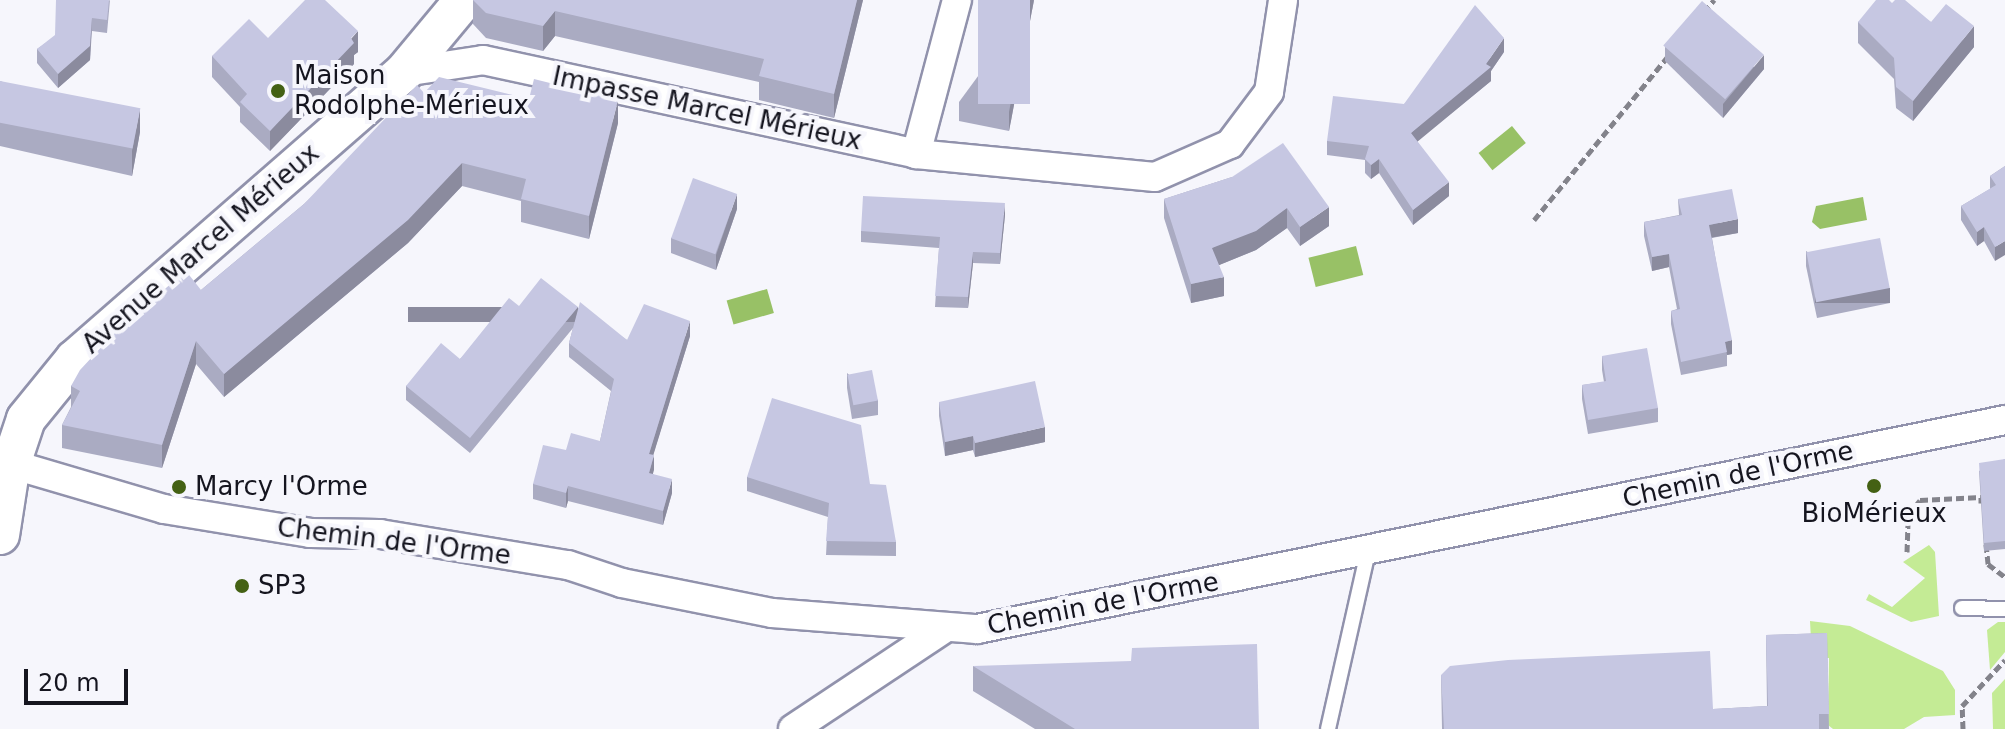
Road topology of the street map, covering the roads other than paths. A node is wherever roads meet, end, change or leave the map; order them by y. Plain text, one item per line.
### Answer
1 (464, 0) edge
2 (957, 0) edge
3 (1283, 0) edge
4 (404, 72) junction
5 (916, 154) junction
6 (2005, 420) edge
7 (11, 464) junction
8 (0, 535) edge
9 (1368, 551) junction
10 (1962, 608) dead end
11 (2005, 609) edge
12 (945, 628) junction
13 (793, 729) edge
14 (1328, 729) edge

1 - 4 main road, Avenue Marcel Mérieux
2 - 5 street
3 - 5 street, Impasse Marcel Mérieux
4 - 5 street, Impasse Marcel Mérieux
4 - 7 main road, Avenue Marcel Mérieux
6 - 9 street, Chemin de l'Orme
7 - 8 main road, Avenue Marcel Mérieux
7 - 12 street, Chemin de l'Orme
9 - 12 street, Chemin de l'Orme
9 - 14 lane
10 - 11 lane
12 - 13 street

